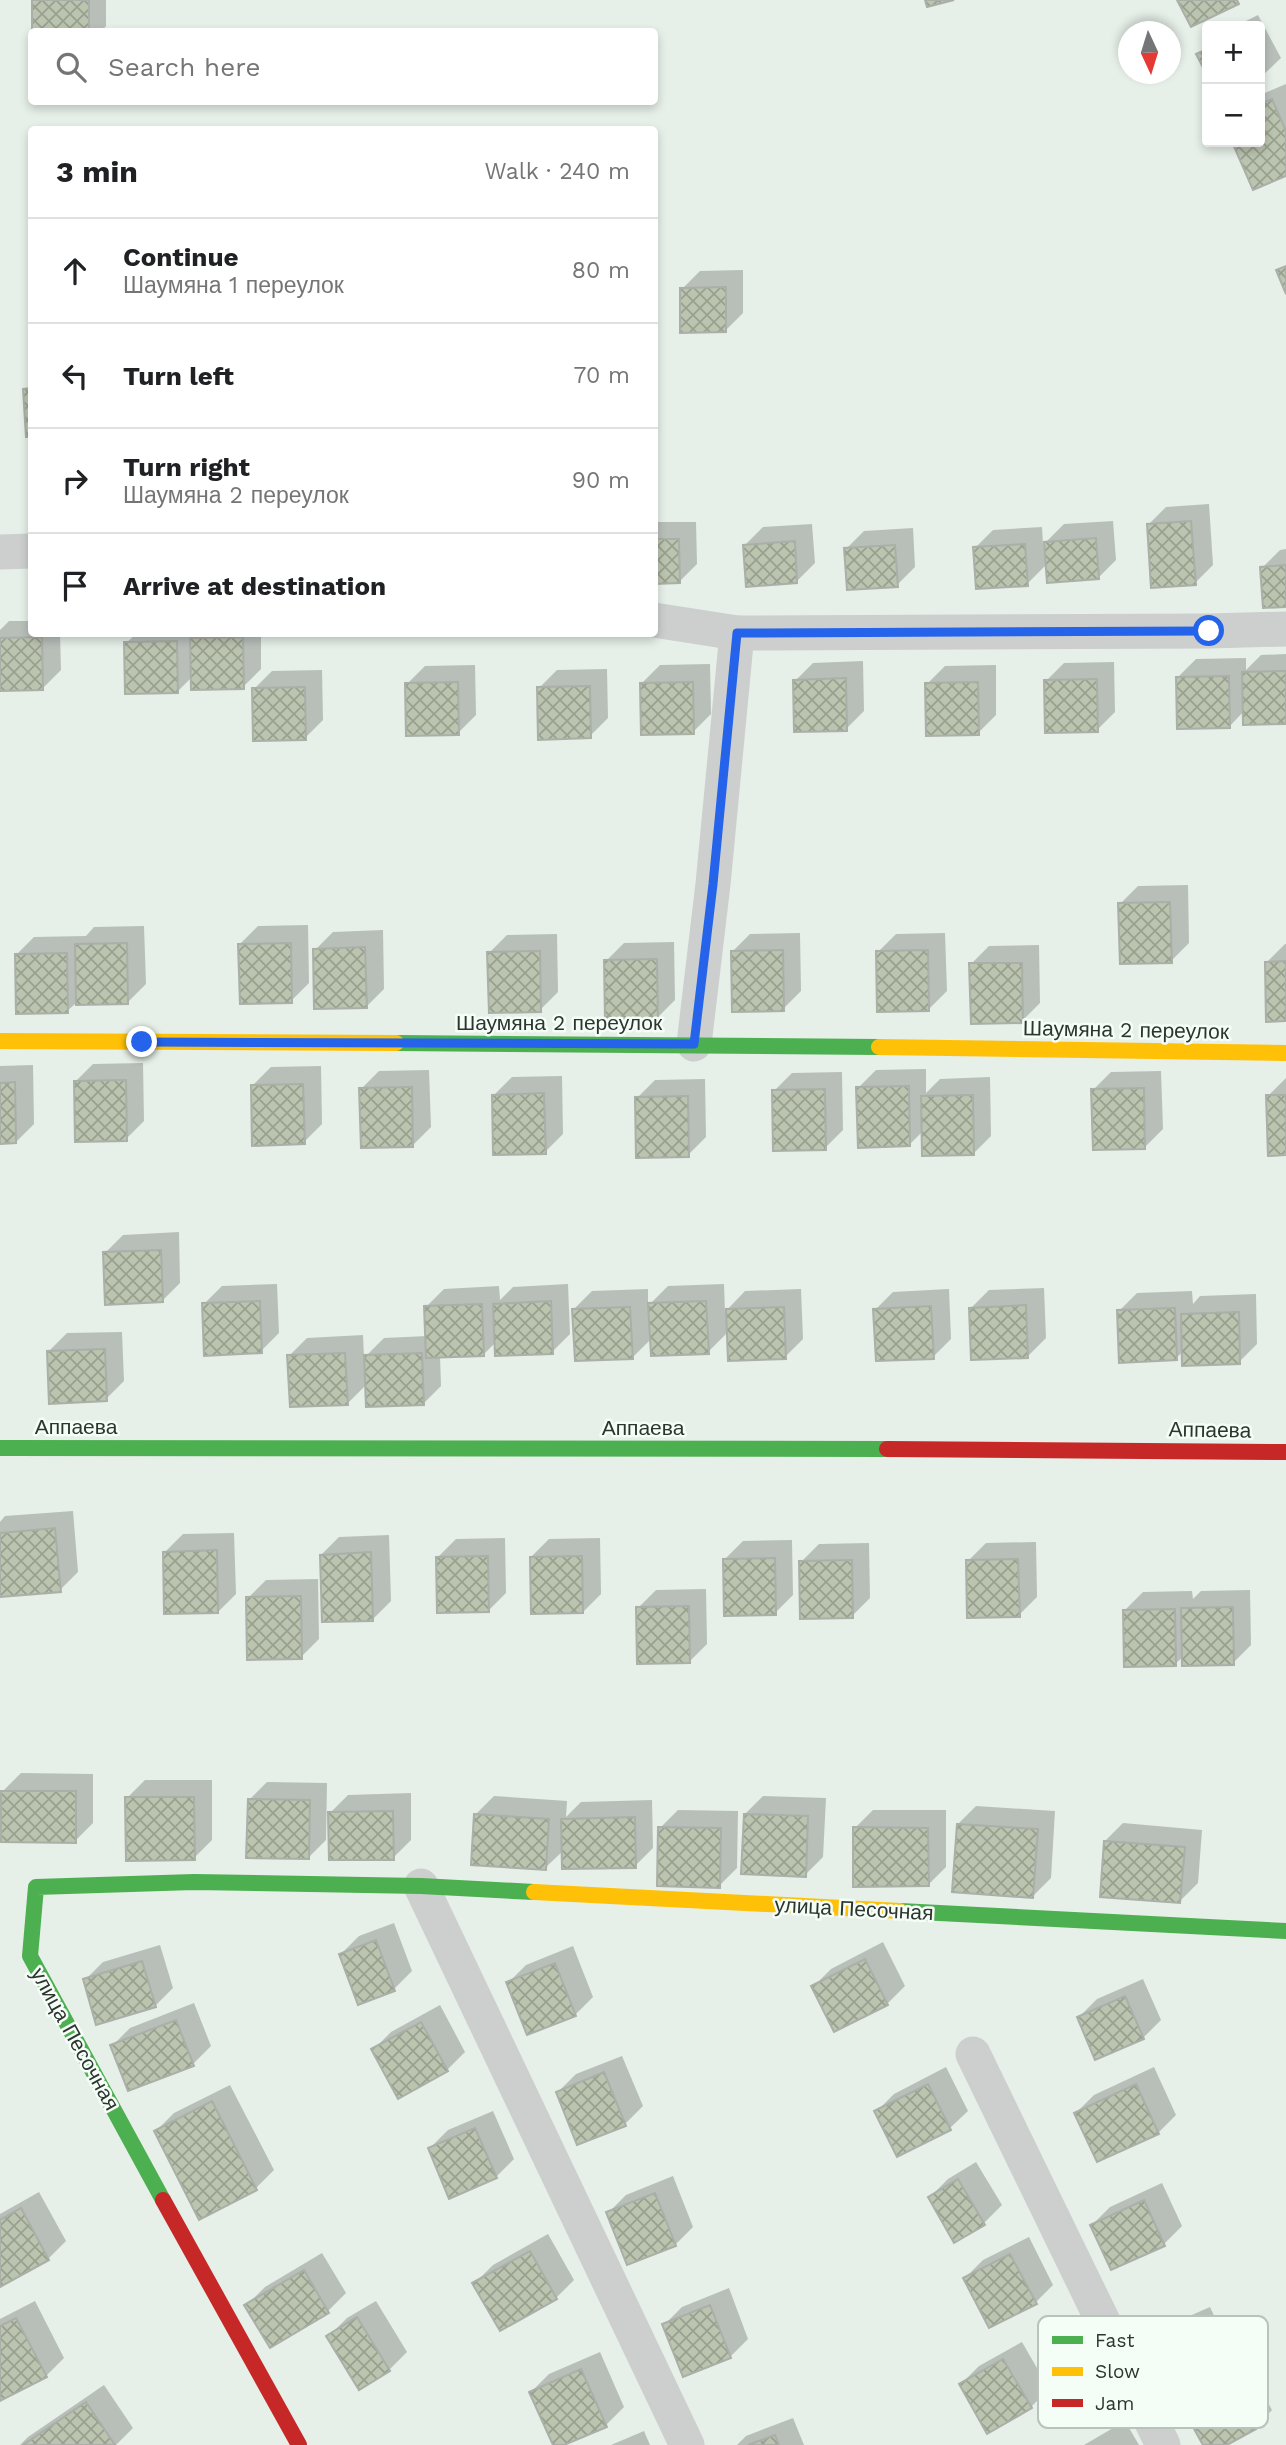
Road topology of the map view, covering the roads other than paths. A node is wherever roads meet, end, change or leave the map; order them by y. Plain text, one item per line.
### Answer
1 (28, 551) edge
2 (0, 552) edge
3 (658, 621) edge
4 (1286, 629) edge
5 (737, 633) junction
6 (0, 1041) edge
7 (694, 1044) junction
8 (1286, 1053) edge
9 (0, 1448) edge
10 (1286, 1452) edge
11 (421, 1886) junction
12 (1286, 1931) edge
13 (973, 2054) dead end
14 (1100, 2316) edge
15 (1155, 2428) edge
16 (299, 2445) edge
17 (687, 2445) edge
18 (1163, 2445) edge

1 - 2 street
3 - 5 street
4 - 5 street
5 - 7 street
6 - 7 street, Шаумяна 2 переулок
7 - 8 street, Шаумяна 2 переулок
9 - 10 street, Аппаева
11 - 12 street, улица Песочная
11 - 16 street, улица Песочная
11 - 17 street
13 - 14 street
15 - 18 street

